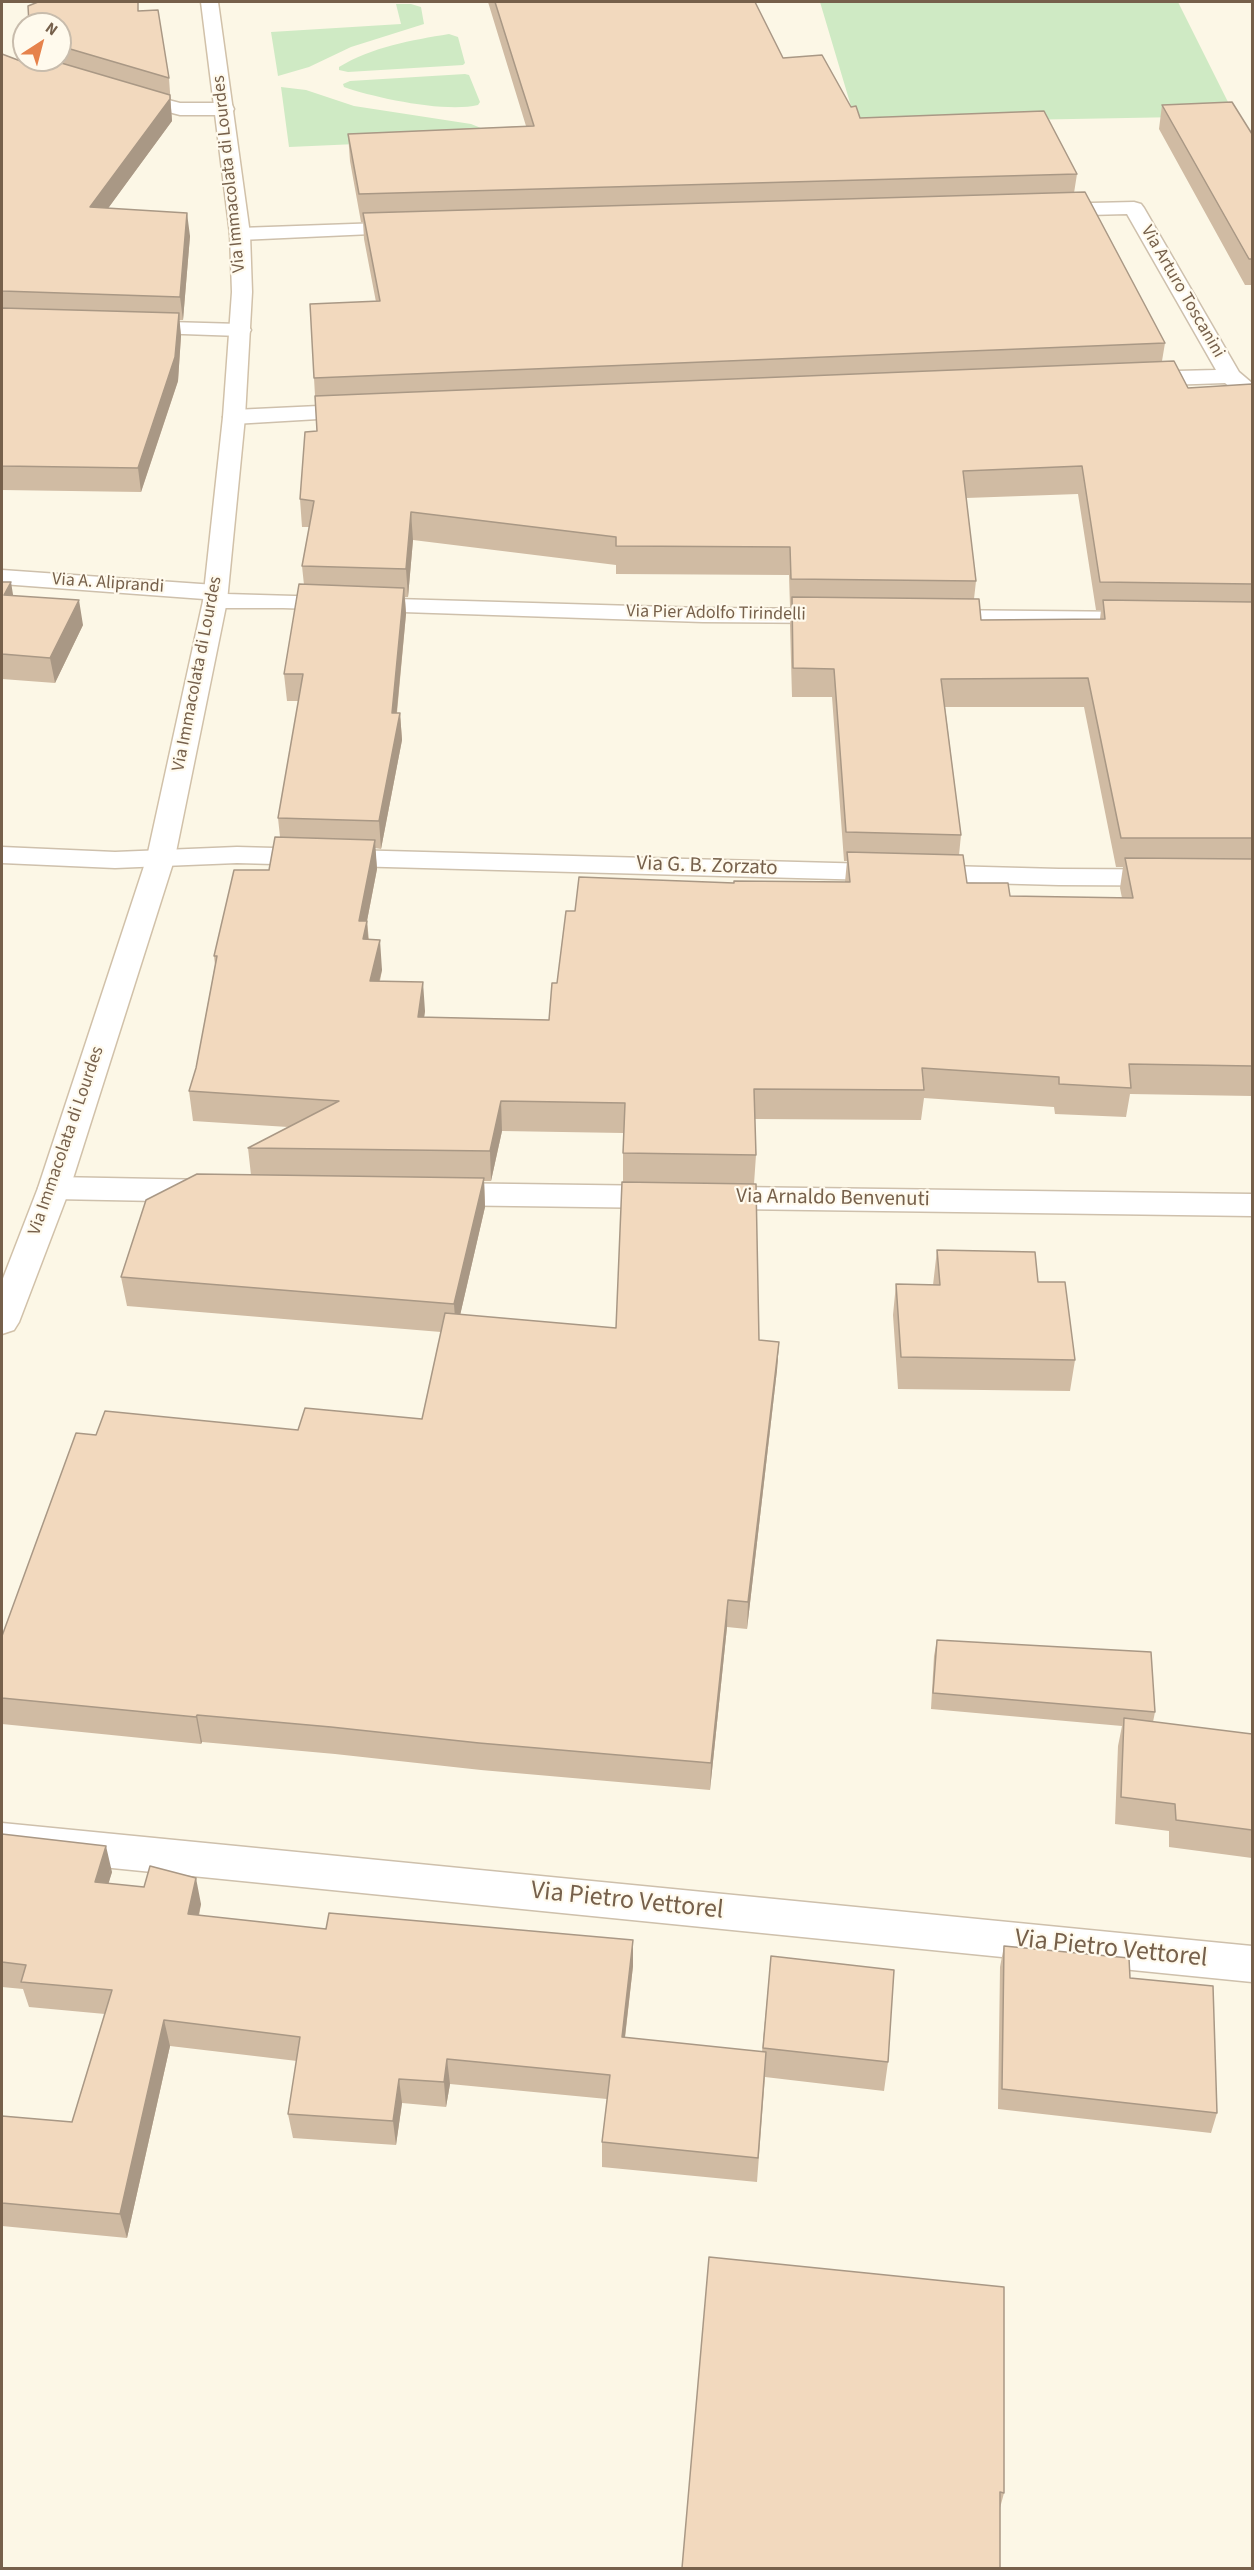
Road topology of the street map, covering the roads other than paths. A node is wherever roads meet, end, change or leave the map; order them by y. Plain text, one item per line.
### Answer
1 (209, 2) edge
2 (110, 90) edge
3 (225, 109) junction
4 (1026, 211) edge
5 (430, 227) edge
6 (240, 234) junction
7 (115, 326) edge
8 (240, 330) junction
9 (1230, 376) junction
10 (1122, 380) edge
11 (1252, 394) edge
12 (385, 410) edge
13 (234, 417) junction
14 (2, 577) edge
15 (215, 597) junction
16 (858, 616) edge
17 (918, 617) edge
18 (1157, 620) edge
19 (2, 855) edge
20 (161, 857) junction
21 (1252, 878) edge
22 (54, 1188) junction
23 (242, 1191) edge
24 (408, 1193) edge
25 (1252, 1205) edge
26 (2, 1322) edge
27 (2, 1840) edge
28 (1252, 1964) edge

1 - 3 street, Via Immacolata di Lourdes
2 - 3 street
3 - 6 street, Via Immacolata di Lourdes
4 - 9 street, Via Arturo Toscanini
5 - 6 street
6 - 8 street, Via Immacolata di Lourdes
7 - 8 street
8 - 13 street, Via Immacolata di Lourdes
9 - 10 street
9 - 11 street, Via Arturo Toscanini
12 - 13 street
13 - 15 street, Via Immacolata di Lourdes
14 - 15 street, Via A. Aliprandi
15 - 16 street, Via Pier Adolfo Tirindelli
15 - 20 street, Via Immacolata di Lourdes
17 - 18 street
19 - 20 street, Via G. B. Zorzato
20 - 21 street, Via G. B. Zorzato
20 - 22 street, Via Immacolata di Lourdes
22 - 23 street
22 - 26 street, Via Immacolata di Lourdes
24 - 25 street, Via Arnaldo Benvenuti
27 - 28 street, Via Pietro Vettorel

